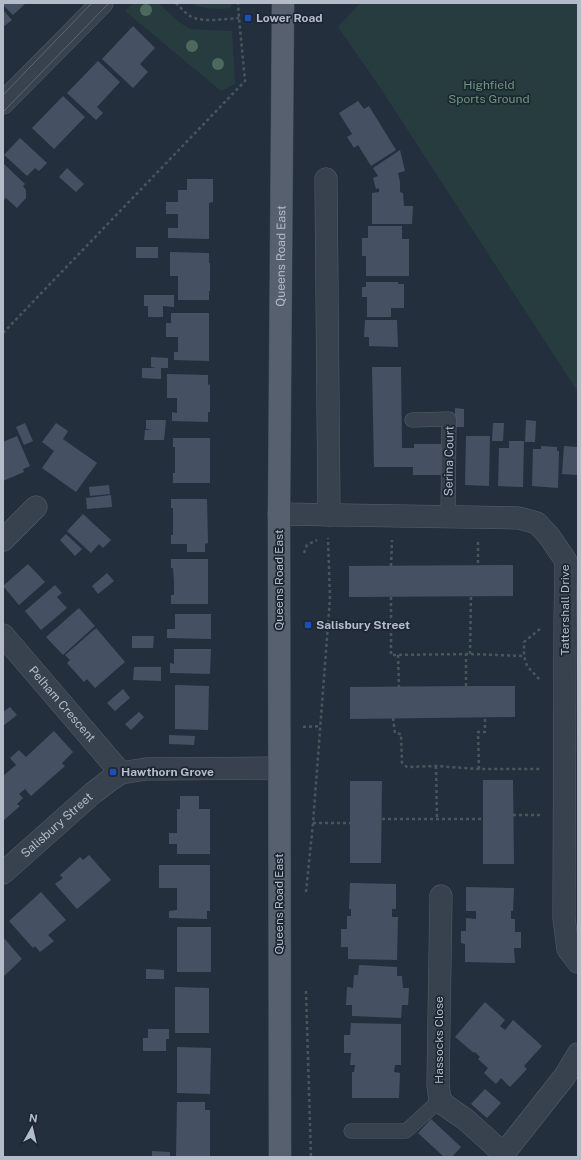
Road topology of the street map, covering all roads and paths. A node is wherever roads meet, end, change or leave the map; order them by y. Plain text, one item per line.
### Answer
1 (102, 3) edge
2 (176, 3) edge
3 (238, 3) edge
4 (283, 3) edge
5 (239, 18) junction
6 (3, 103) edge
7 (326, 178) dead end
8 (3, 333) edge
9 (412, 420) dead end
10 (36, 507) dead end
11 (279, 514) junction
12 (448, 517) junction
13 (328, 525) junction
14 (3, 540) edge
15 (302, 558) dead end
16 (391, 597) dead end
17 (470, 597) dead end
18 (541, 628) dead end
19 (3, 635) edge
20 (466, 654) junction
21 (470, 654) junction
22 (398, 655) junction
23 (524, 656) junction
24 (541, 681) dead end
25 (466, 686) dead end
26 (399, 687) dead end
27 (393, 718) dead end
28 (485, 718) dead end
29 (436, 766) junction
30 (279, 768) junction
31 (479, 769) junction
32 (541, 769) dead end
33 (121, 773) junction
34 (513, 815) dead end
35 (542, 815) dead end
36 (382, 819) dead end
37 (437, 819) junction
38 (483, 819) dead end
39 (313, 823) junction
40 (350, 823) dead end
41 (3, 873) edge
42 (303, 878) dead end
43 (441, 896) dead end
44 (578, 962) edge
45 (306, 986) dead end
46 (578, 1054) edge
47 (440, 1100) junction
48 (351, 1131) dead end
49 (502, 1156) edge
50 (280, 1157) edge
51 (311, 1157) edge

1 - 6 street
2 - 5 path
3 - 5 path
4 - 11 main road, Queens Road East
5 - 8 path
7 - 13 street
9 - 12 lane, Serina Court
10 - 14 street
11 - 13 street, Tattershall Drive
11 - 30 main road, Queens Road East
12 - 13 street, Tattershall Drive
12 - 44 street, Tattershall Drive
13 - 15 path
13 - 39 path
16 - 22 path
17 - 21 path
18 - 23 path
19 - 33 street, Pelham Crescent
20 - 21 path
20 - 22 path
20 - 25 path
21 - 23 path
22 - 26 path
23 - 24 path
27 - 29 path
28 - 31 path
29 - 31 path
29 - 37 path
30 - 33 street, Salisbury Street
30 - 50 main road, Queens Road East
31 - 32 path
33 - 41 street, Salisbury Street
34 - 35 path
36 - 37 path
37 - 38 path
39 - 40 path
39 - 42 path
43 - 47 street, Hassocks Close
45 - 51 path
46 - 49 street
47 - 48 lane
47 - 49 street, Hassocks Close

